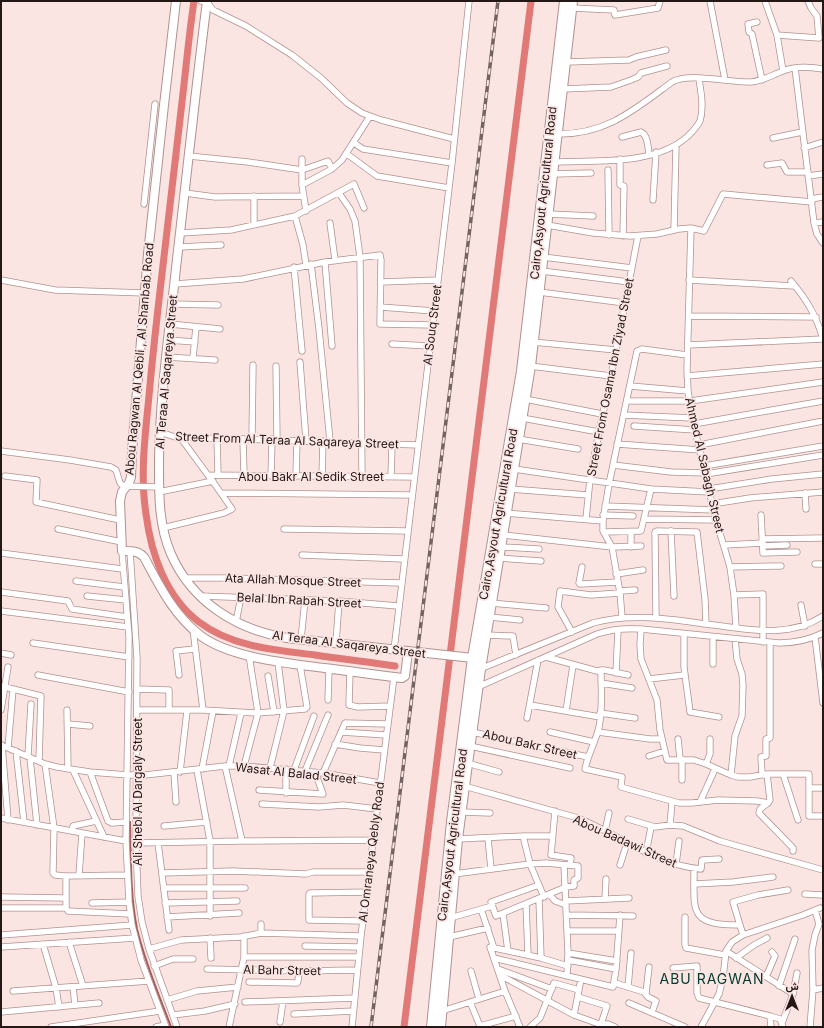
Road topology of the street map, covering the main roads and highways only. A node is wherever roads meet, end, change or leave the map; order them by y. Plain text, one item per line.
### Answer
1 (570, 3) edge
2 (554, 133) junction
3 (510, 473) junction
4 (440, 1004) junction
5 (432, 1027) edge
6 (440, 1027) edge

1 - 2 highway, Cairo,Asyout Agricultural Road
1 - 2 highway, Cairo,Asyout Agricultural Road
2 - 3 highway, Cairo,Asyout Agricultural Road
2 - 3 highway, Cairo,Asyout Agricultural Road
3 - 4 highway, Cairo,Asyout Agricultural Road
3 - 4 highway, Cairo,Asyout Agricultural Road
4 - 5 highway, Cairo,Asyout Agricultural Road
4 - 6 highway, Cairo,Asyout Agricultural Road

